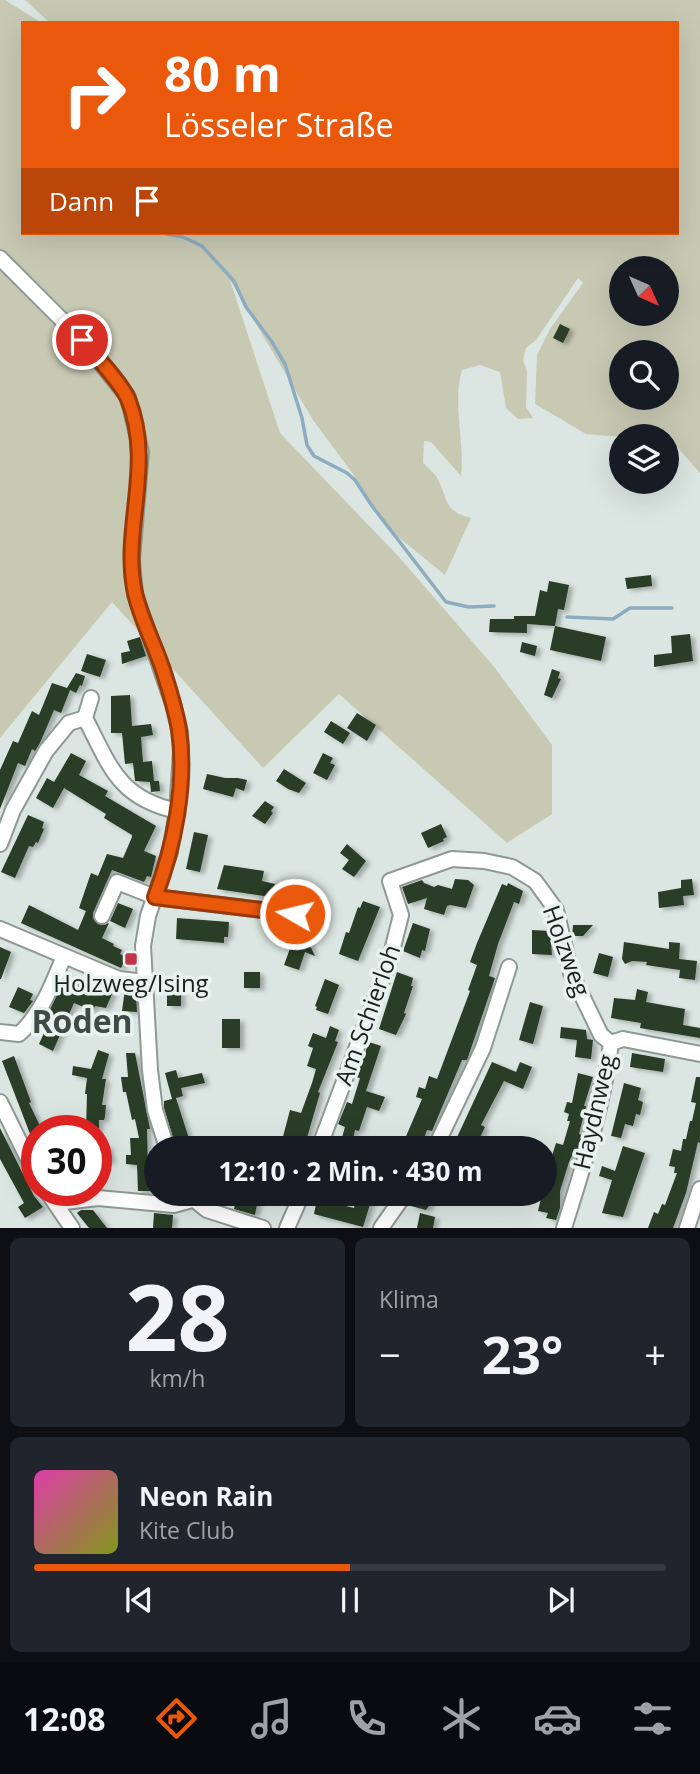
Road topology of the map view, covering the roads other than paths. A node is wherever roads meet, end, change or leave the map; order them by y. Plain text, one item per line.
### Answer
1 (0, 258) edge
2 (91, 698) dead end
3 (85, 718) junction
4 (177, 811) junction
5 (0, 844) edge
6 (390, 881) joint
7 (155, 897) junction
8 (295, 914) dead end
9 (102, 916) dead end
10 (0, 929) edge
11 (64, 956) junction
12 (509, 967) dead end
13 (145, 982) junction
14 (0, 1032) edge
15 (611, 1043) junction
16 (700, 1054) edge
17 (0, 1102) edge
18 (163, 1136) edge
19 (323, 1136) edge
20 (441, 1136) edge
21 (21, 1145) edge
22 (700, 1189) edge
23 (112, 1199) edge
24 (144, 1202) edge
25 (57, 1206) edge
26 (202, 1206) edge
27 (297, 1206) edge
28 (397, 1206) edge
29 (72, 1228) edge
30 (264, 1228) edge
31 (287, 1228) edge
32 (381, 1228) edge
33 (564, 1228) edge
34 (687, 1228) edge

1 - 4 street
2 - 3 street
3 - 4 street
3 - 5 street
4 - 7 street
6 - 15 street, Holzweg
6 - 19 street, Am Schierloh
7 - 8 street
7 - 9 street
7 - 13 street
10 - 11 street
11 - 13 street
11 - 14 street
12 - 20 street
13 - 18 street
15 - 16 street, Haydnweg
15 - 33 street, Haydnweg
17 - 21 street
22 - 34 street
23 - 24 street
25 - 29 street
26 - 30 street
27 - 31 street
28 - 32 street

